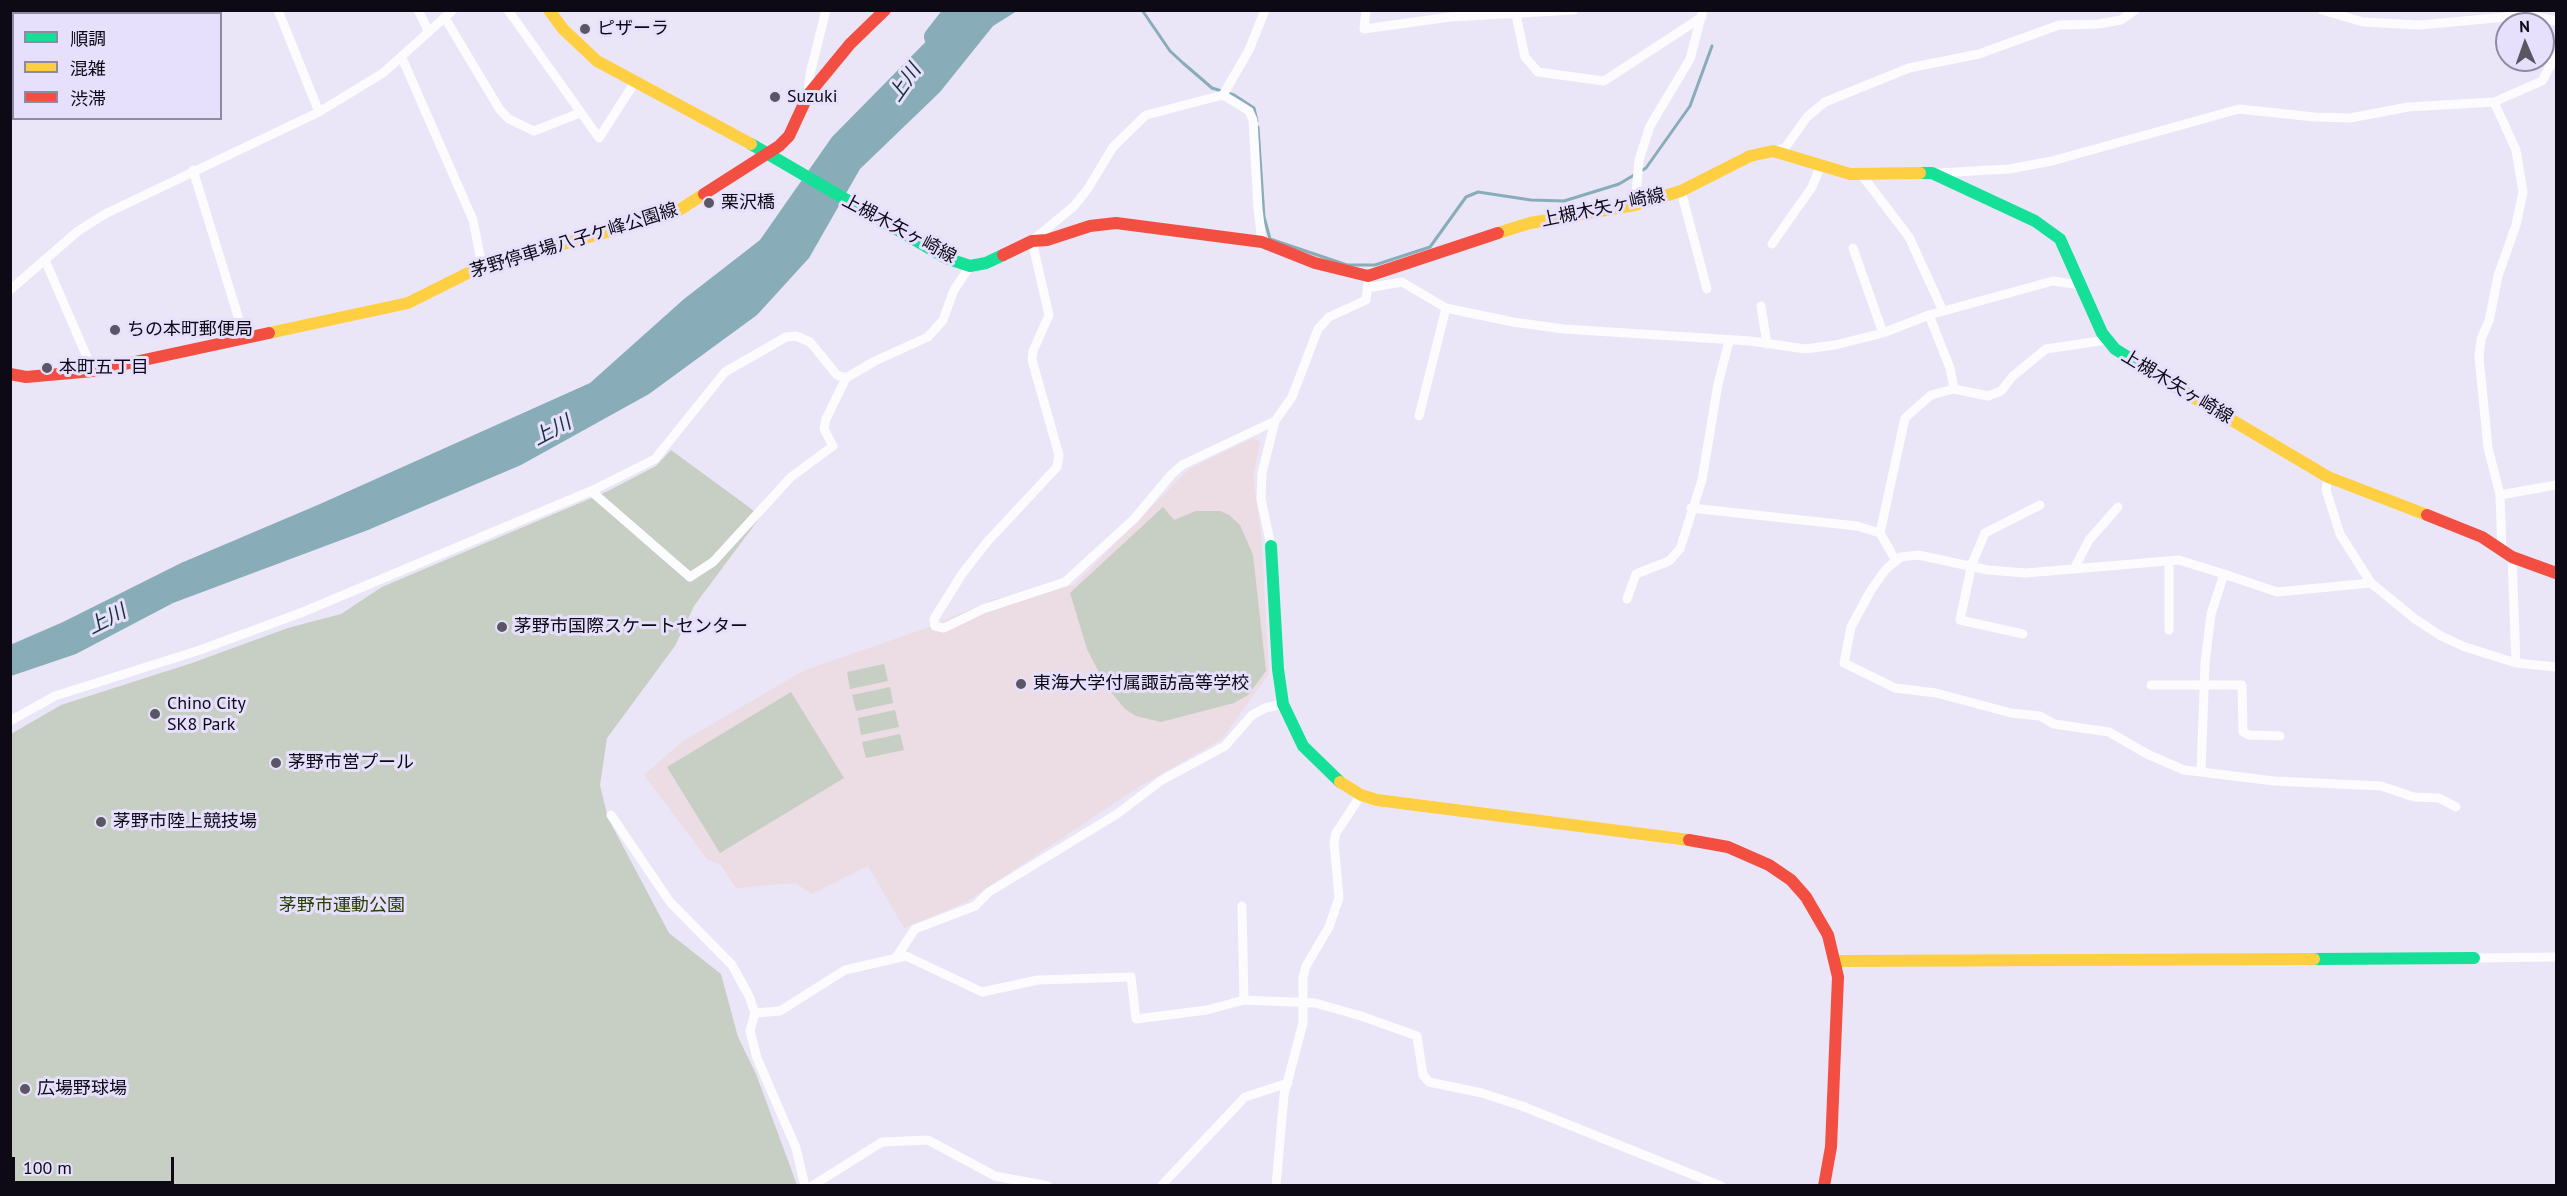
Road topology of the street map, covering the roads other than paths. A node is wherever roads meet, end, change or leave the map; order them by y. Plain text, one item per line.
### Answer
1 (278, 10) edge
2 (418, 10) edge
3 (453, 10) edge
4 (508, 10) edge
5 (549, 10) edge
6 (826, 10) edge
7 (885, 10) edge
8 (1265, 10) edge
9 (1366, 10) edge
10 (1574, 10) edge
11 (2135, 10) edge
12 (2322, 10) edge
13 (1515, 11) edge
14 (1703, 14) edge
15 (2495, 17) edge
16 (446, 18) junction
17 (429, 32) junction
18 (2556, 55) edge
19 (402, 58) junction
20 (635, 82) junction
21 (1225, 91) junction
22 (808, 95) junction
23 (2494, 102) junction
24 (319, 112) junction
25 (580, 113) junction
26 (1773, 151) junction
27 (765, 153) junction
28 (1820, 167) junction
29 (193, 170) junction
30 (1932, 173) junction
31 (1862, 174) junction
32 (1681, 191) junction
33 (1635, 205) junction
34 (1032, 241) junction
35 (1262, 242) junction
36 (1772, 244) dead end
37 (1853, 248) dead end
38 (45, 260) junction
39 (482, 266) junction
40 (970, 266) junction
41 (1368, 282) junction
42 (2080, 285) junction
43 (1707, 289) dead end
44 (10, 290) edge
45 (1761, 306) dead end
46 (1446, 308) junction
47 (1943, 311) junction
48 (1929, 315) junction
49 (1883, 333) junction
50 (245, 339) junction
51 (2107, 340) junction
52 (1729, 341) junction
53 (1767, 344) junction
54 (93, 371) junction
55 (10, 374) edge
56 (846, 378) junction
57 (1954, 388) junction
58 (1419, 416) dead end
59 (1275, 421) junction
60 (2328, 477) junction
61 (2556, 485) edge
62 (591, 491) junction
63 (2500, 495) junction
64 (2040, 505) dead end
65 (2118, 507) dead end
66 (1691, 508) junction
67 (1880, 533) junction
68 (1271, 546) joint
69 (2507, 554) junction
70 (1896, 561) junction
71 (2169, 561) junction
72 (1972, 564) junction
73 (2074, 569) junction
74 (2556, 573) edge
75 (2224, 574) junction
76 (2371, 583) junction
77 (1627, 599) dead end
78 (2169, 630) dead end
79 (2023, 634) dead end
80 (2516, 663) junction
81 (2556, 667) edge
82 (2151, 685) dead end
83 (2204, 685) junction
84 (1283, 704) junction
85 (10, 721) edge
86 (2280, 735) dead end
87 (2201, 772) junction
88 (1361, 795) junction
89 (2456, 807) dead end
90 (610, 815) dead end
91 (1242, 906) dead end
92 (897, 956) junction
93 (2556, 957) edge
94 (2474, 958) joint
95 (1836, 961) junction
96 (1244, 1000) junction
97 (1304, 1004) junction
98 (755, 1013) junction
99 (1288, 1083) junction
100 (806, 1185) edge
101 (812, 1185) edge
102 (1048, 1185) edge
103 (1161, 1185) edge
104 (1276, 1185) edge
105 (1721, 1185) edge
106 (1824, 1185) edge

1 - 24 street
2 - 17 street
3 - 16 street
4 - 25 street
5 - 20 main road, 上槻木矢ヶ崎線
6 - 22 street
7 - 22 main road, 茅野停車場八子ケ峰公園線
8 - 21 street
9 - 13 street
10 - 13 street
11 - 26 street
12 - 15 street
13 - 14 street
14 - 33 street
16 - 17 street
16 - 25 street
17 - 19 street
18 - 23 street
19 - 24 street
19 - 39 street
20 - 25 street
20 - 27 main road, 上槻木矢ヶ崎線
21 - 34 street
21 - 35 street
22 - 27 main road, 茅野停車場八子ケ峰公園線
23 - 30 street
23 - 63 street
24 - 29 street
26 - 28 main road, 上槻木矢ヶ崎線
26 - 32 main road, 上槻木矢ヶ崎線
27 - 39 main road, 茅野停車場八子ケ峰公園線
27 - 40 main road, 上槻木矢ヶ崎線
28 - 31 main road, 上槻木矢ヶ崎線
28 - 36 street
29 - 38 street
29 - 50 street
30 - 31 main road, 上槻木矢ヶ崎線
30 - 42 main road, 上槻木矢ヶ崎線
31 - 47 street
32 - 33 main road, 上槻木矢ヶ崎線
32 - 43 street
33 - 41 main road, 上槻木矢ヶ崎線
34 - 35 main road, 上槻木矢ヶ崎線
34 - 40 main road, 上槻木矢ヶ崎線
34 - 59 street
35 - 41 main road, 上槻木矢ヶ崎線
37 - 49 street
38 - 44 street
38 - 54 street
39 - 50 main road, 茅野停車場八子ケ峰公園線
40 - 56 street
41 - 46 street
41 - 59 street
42 - 47 street
42 - 51 main road, 上槻木矢ヶ崎線
45 - 53 street
46 - 52 street
46 - 58 street
47 - 48 street
48 - 49 street
48 - 57 street
49 - 53 street
50 - 54 main road, 茅野停車場八子ケ峰公園線
51 - 57 street
51 - 60 main road, 上槻木矢ヶ崎線
52 - 53 street
52 - 66 street
54 - 55 main road, 茅野停車場八子ケ峰公園線
56 - 62 street
56 - 62 street
57 - 67 street
59 - 68 street
60 - 69 main road, 上槻木矢ヶ崎線
60 - 76 street
61 - 63 street
62 - 85 street
63 - 69 street
64 - 72 street
65 - 73 street
66 - 67 street
66 - 77 street
67 - 70 street
68 - 84 main road
69 - 74 main road, 上槻木矢ヶ崎線
69 - 80 street
70 - 72 street
70 - 87 street
71 - 73 street
71 - 75 street
71 - 78 street
72 - 73 street
72 - 79 street
75 - 76 street
75 - 83 street
76 - 80 street
80 - 81 street
82 - 83 street
83 - 86 street
83 - 87 street
84 - 88 main road
84 - 92 street
87 - 89 street
88 - 95 main road
88 - 97 street
90 - 98 street
91 - 96 street
92 - 96 street
92 - 98 street
93 - 94 street
94 - 95 main road
95 - 106 main road
96 - 97 street
97 - 99 street
97 - 105 street
98 - 100 street
99 - 103 street
99 - 104 street
101 - 102 street

